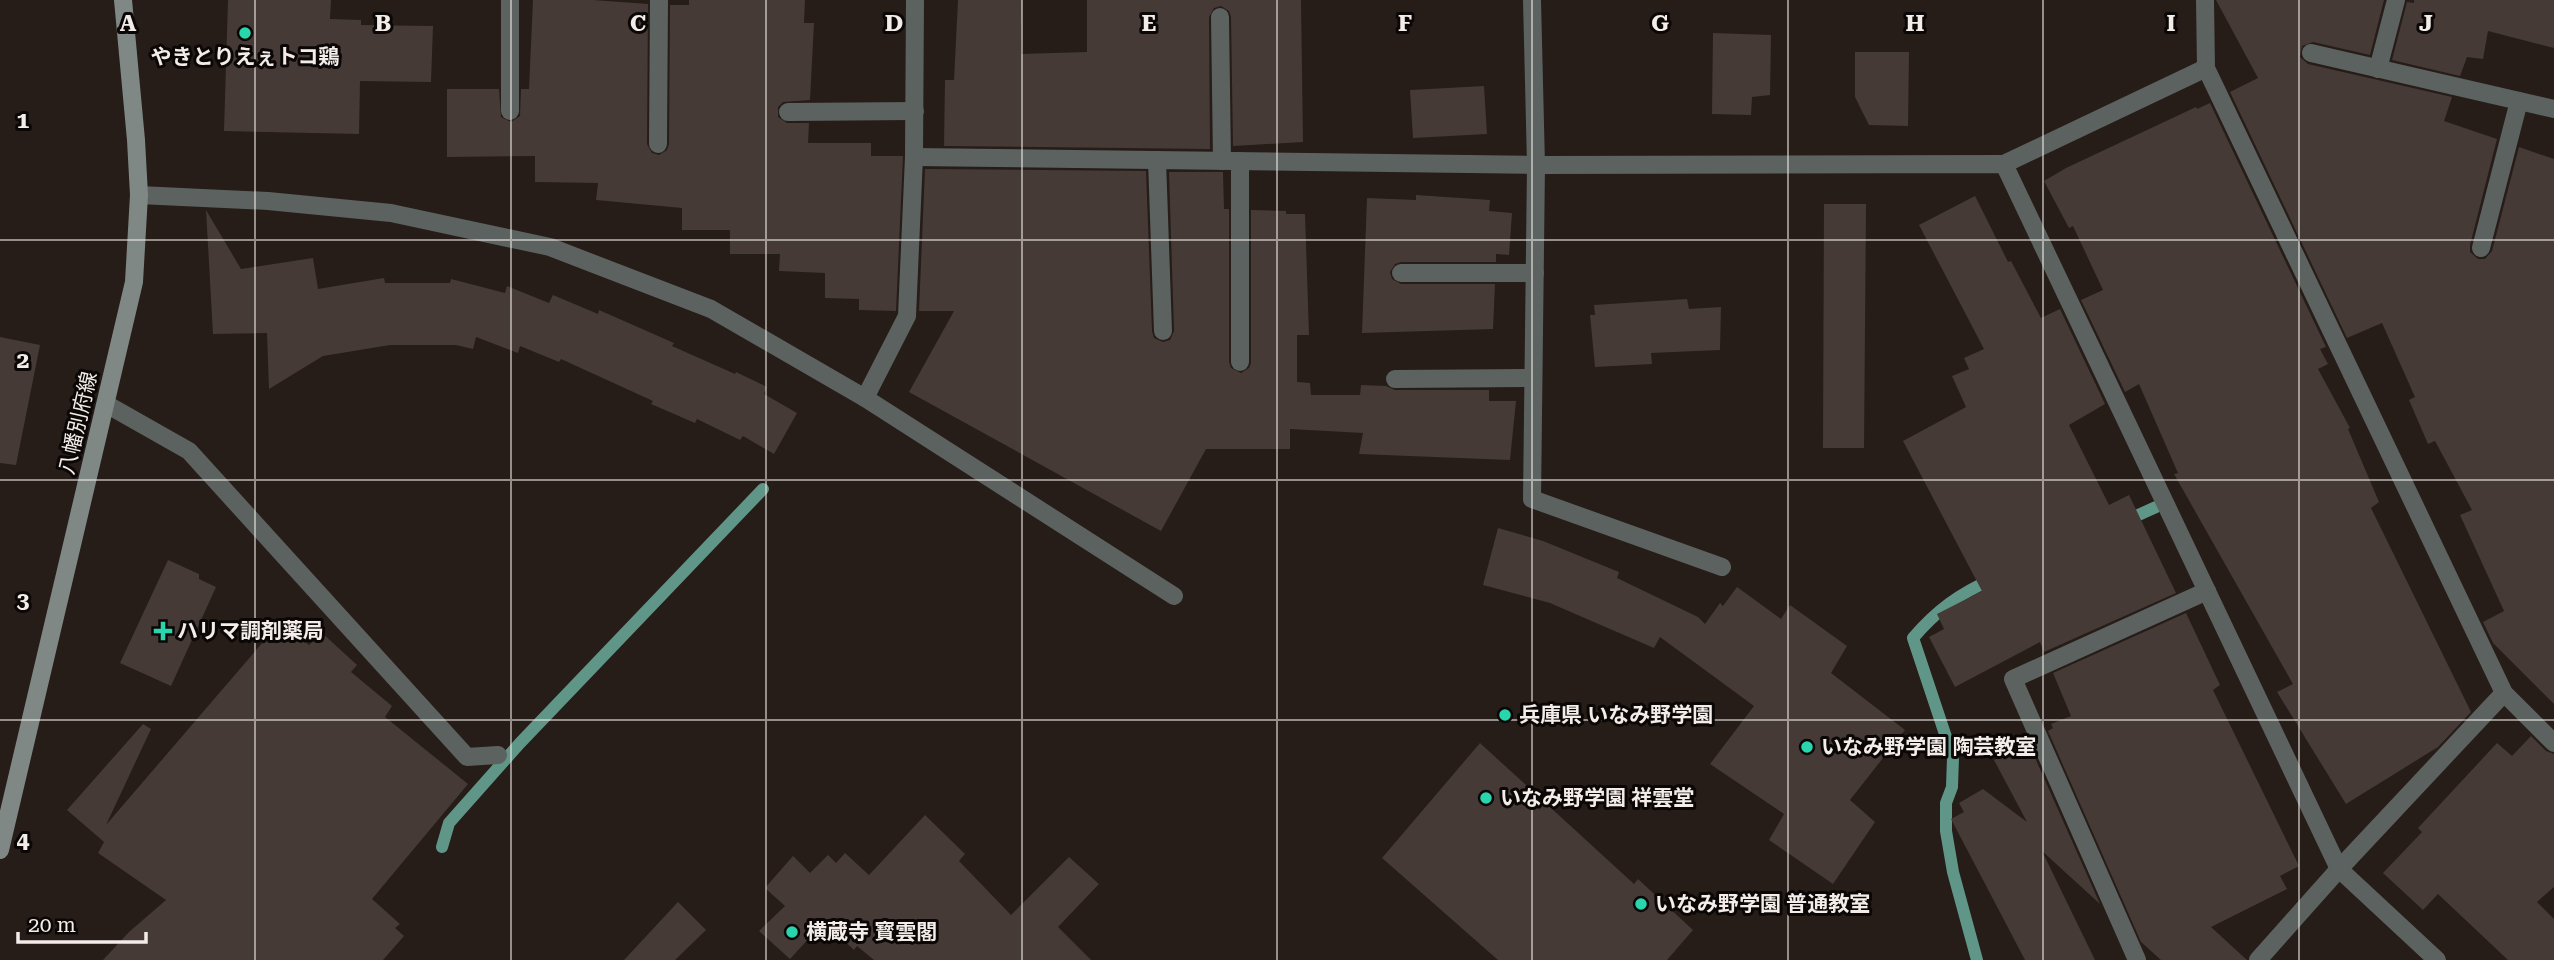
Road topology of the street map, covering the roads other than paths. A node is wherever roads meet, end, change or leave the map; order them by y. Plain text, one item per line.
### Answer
1 (123, 0) edge
2 (510, 0) edge
3 (659, 0) edge
4 (915, 0) edge
5 (1532, 0) edge
6 (2205, 0) edge
7 (2396, 0) edge
8 (1220, 17) dead end
9 (2311, 53) dead end
10 (2206, 68) junction
11 (2378, 69) junction
12 (2519, 101) junction
13 (2554, 109) edge
14 (510, 111) dead end
15 (915, 111) junction
16 (788, 113) dead end
17 (658, 144) dead end
18 (915, 157) junction
19 (1157, 160) junction
20 (1231, 161) junction
21 (2004, 163) junction
22 (1536, 165) junction
23 (139, 195) junction
24 (2481, 248) dead end
25 (1401, 273) dead end
26 (1535, 273) junction
27 (1163, 331) dead end
28 (1240, 362) dead end
29 (1534, 378) junction
30 (1395, 379) dead end
31 (865, 398) junction
32 (106, 404) junction
33 (1722, 567) dead end
34 (2207, 591) junction
35 (1174, 596) dead end
36 (2504, 693) junction
37 (2554, 743) edge
38 (498, 755) dead end
39 (0, 850) edge
40 (2339, 869) junction
41 (2137, 960) edge
42 (2258, 960) edge
43 (2437, 960) edge

1 - 23 main road, 八幡別府線
2 - 14 street
3 - 17 street
4 - 15 street
5 - 22 street
6 - 10 street
7 - 11 street
8 - 20 street
9 - 11 street
10 - 21 street
10 - 36 street
11 - 12 street
12 - 13 street
12 - 24 street
15 - 16 street
15 - 18 street
18 - 19 street
18 - 31 street
19 - 20 street
19 - 27 street
20 - 22 street
20 - 28 street
21 - 22 street
21 - 34 street
22 - 26 street
23 - 31 street
23 - 32 main road, 八幡別府線
25 - 26 street
26 - 29 street
29 - 30 street
29 - 33 street
31 - 35 street
32 - 38 street
32 - 39 main road, 八幡別府線
34 - 40 street
34 - 41 street
36 - 37 street
36 - 40 street
40 - 42 street
40 - 43 street

